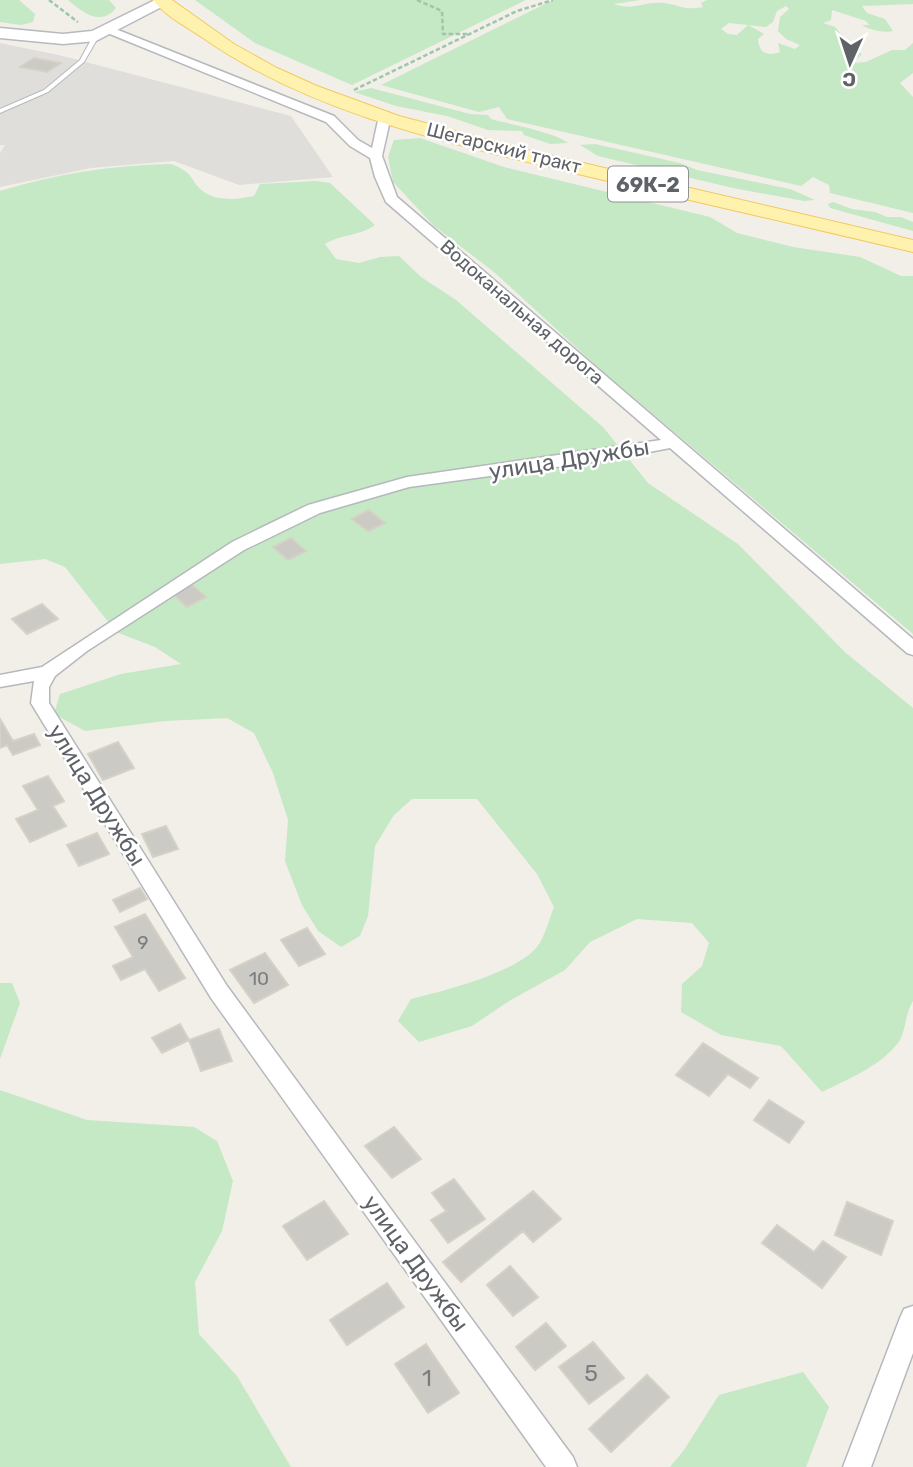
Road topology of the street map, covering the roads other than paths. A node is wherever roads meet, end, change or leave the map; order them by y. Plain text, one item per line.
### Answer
1 (162, 1) edge
2 (0, 33) edge
3 (102, 33) junction
4 (0, 111) edge
5 (385, 116) junction
6 (376, 156) junction
7 (913, 246) edge
8 (672, 443) junction
9 (913, 649) edge
10 (47, 672) junction
11 (0, 681) edge
12 (913, 1318) edge
13 (563, 1467) edge
14 (857, 1467) edge

1 - 3 street
1 - 5 main road, Шегарский тракт / 69К-2
2 - 3 street
3 - 4 lane
3 - 6 street
5 - 6 street
5 - 7 main road, Шегарский тракт / 69К-2
6 - 8 street, Водоканальная дорога
8 - 9 street, Водоканальная дорога
8 - 10 street, улица Дружбы
10 - 11 street
10 - 13 street, улица Дружбы
12 - 14 street

